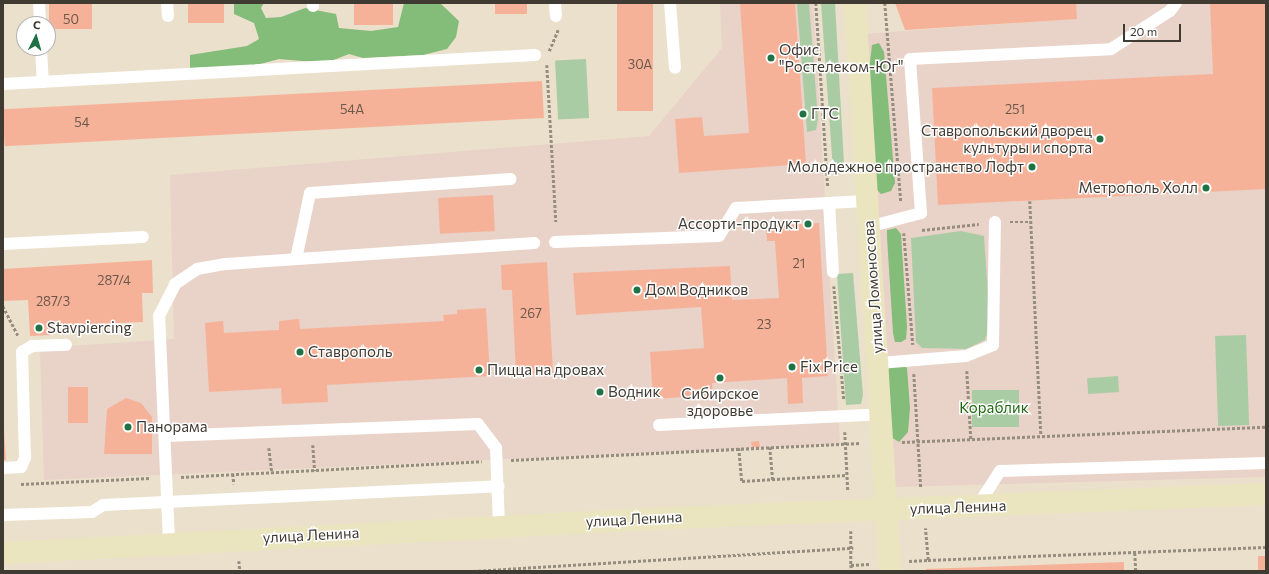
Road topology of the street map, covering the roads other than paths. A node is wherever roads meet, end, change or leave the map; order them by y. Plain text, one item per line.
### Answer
1 (39, 3) edge
2 (167, 3) edge
3 (555, 3) edge
4 (670, 3) edge
5 (855, 3) edge
6 (1176, 3) edge
7 (40, 16) edge
8 (168, 16) dead end
9 (556, 16) road end
10 (540, 54) road end
11 (41, 56) edge
12 (675, 68) dead end
13 (43, 82) junction
14 (3, 84) edge
15 (511, 179) dead end
16 (866, 201) junction
17 (829, 203) junction
18 (995, 222) road end
19 (868, 227) junction
20 (143, 237) dead end
21 (555, 242) dead end
22 (534, 243) dead end
23 (3, 244) edge
24 (296, 259) junction
25 (833, 272) road end
26 (66, 345) dead end
27 (879, 363) junction
28 (881, 414) junction
29 (659, 426) dead end
30 (166, 436) junction
31 (1266, 462) edge
32 (3, 468) edge
33 (499, 486) junction
34 (1266, 494) edge
35 (168, 502) junction
36 (977, 507) junction
37 (887, 510) junction
38 (3, 515) edge
39 (498, 526) junction
40 (169, 542) junction
41 (3, 553) edge
42 (890, 571) edge

1 - 7 lane
2 - 8 lane
3 - 9 lane
4 - 12 lane
5 - 16 main road, улица Ломоносова
6 - 19 lane
10 - 13 lane
11 - 13 lane
13 - 14 lane
15 - 24 lane
16 - 17 lane
16 - 19 main road, улица Ломоносова
17 - 21 lane
17 - 25 lane
18 - 27 lane
19 - 27 main road, улица Ломоносова
20 - 23 lane
22 - 24 lane
24 - 30 lane
26 - 32 lane
27 - 28 main road, улица Ломоносова
28 - 29 lane
28 - 37 main road, улица Ломоносова
30 - 33 lane
30 - 35 lane
31 - 36 lane
33 - 35 lane
33 - 39 lane
34 - 36 main road, улица Ленина
35 - 38 lane
35 - 40 lane
36 - 37 main road, улица Ленина
37 - 39 main road, улица Ленина
37 - 42 main road, улица Ломоносова
39 - 40 main road, улица Ленина
40 - 41 main road, улица Ленина

